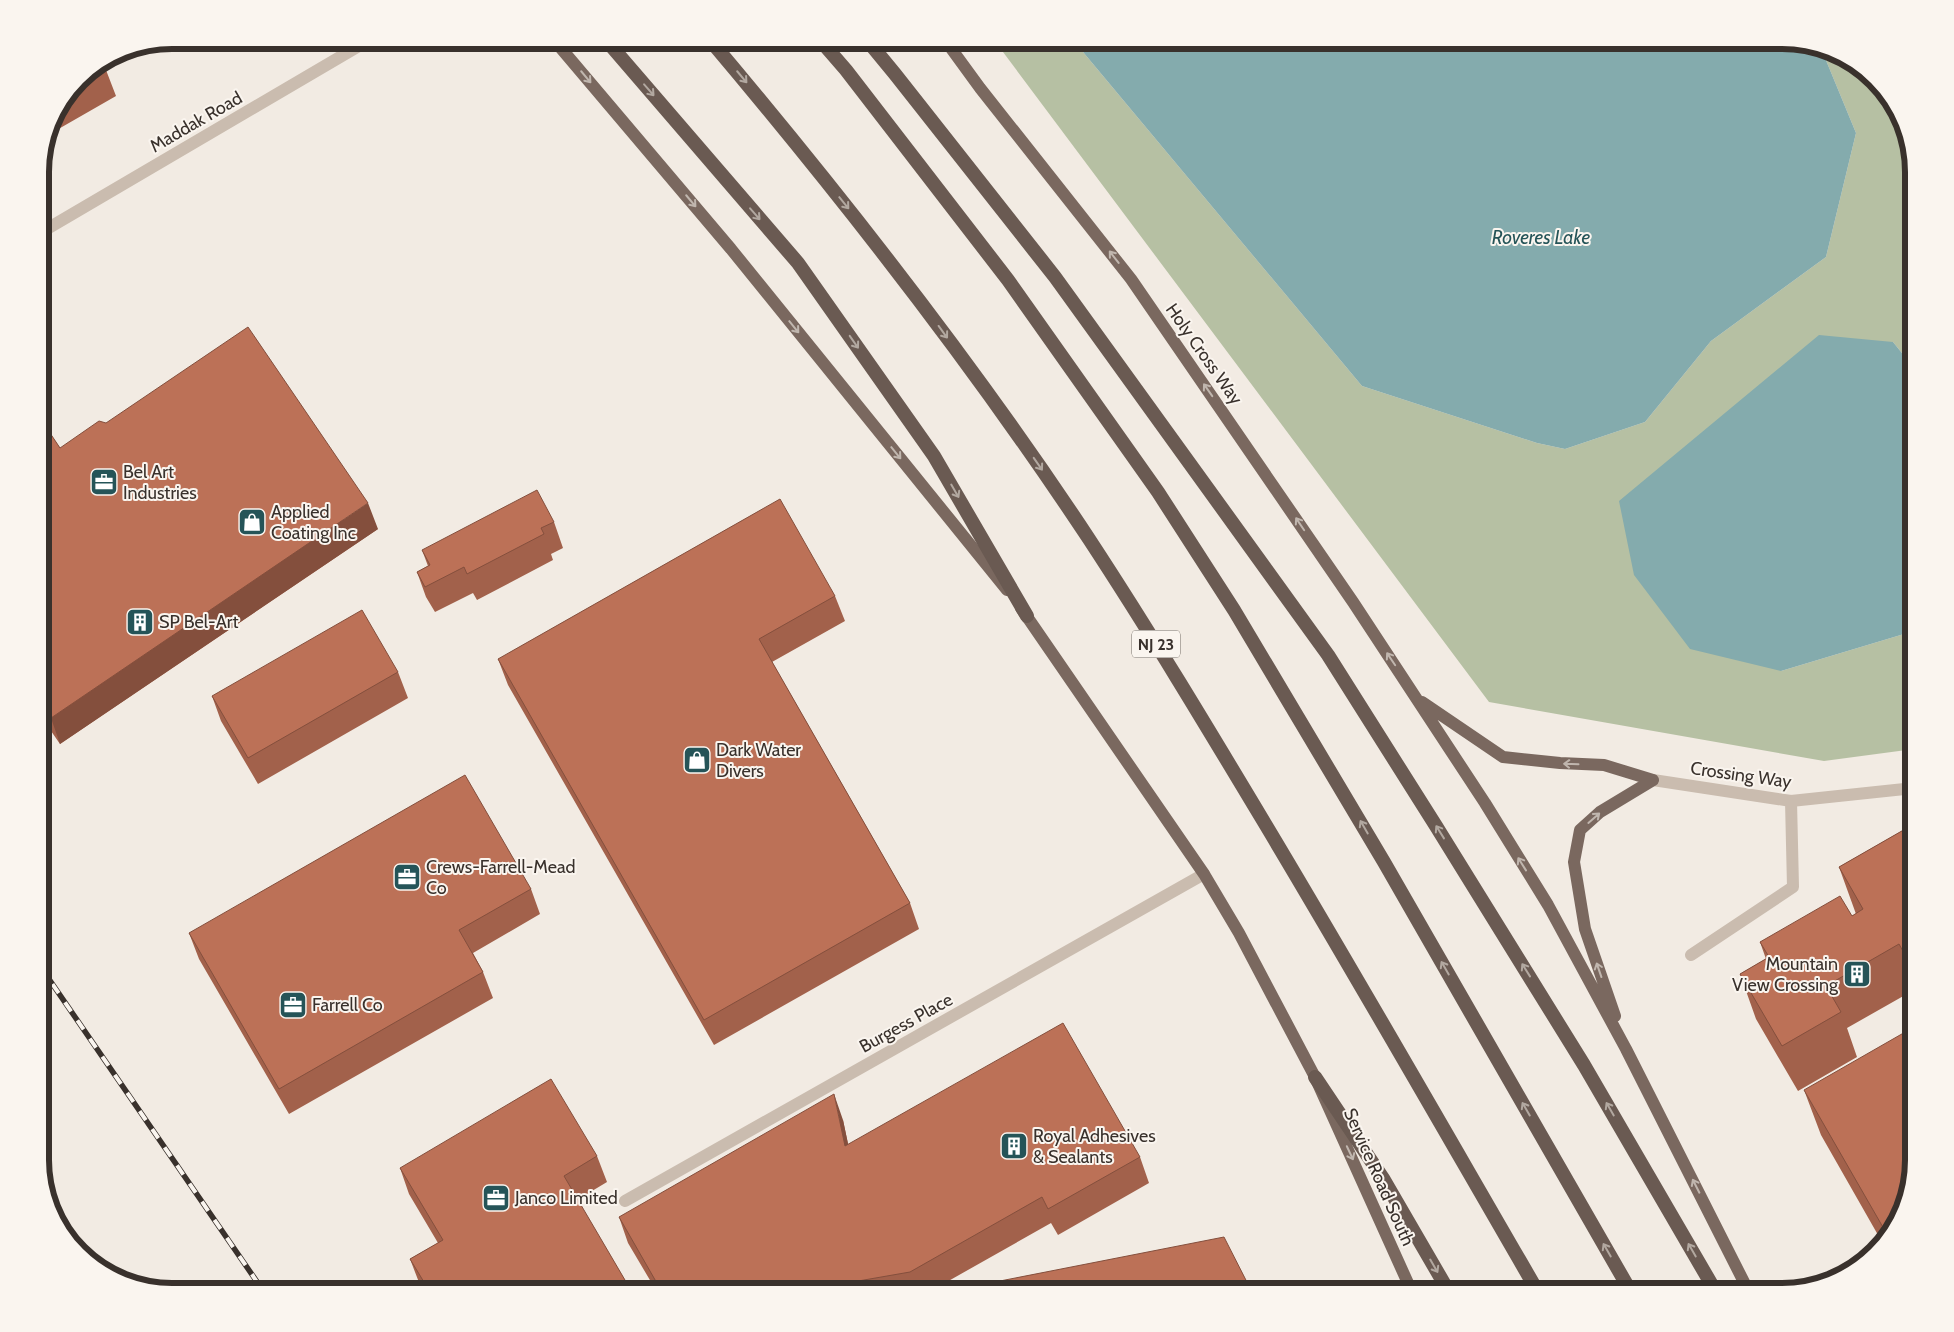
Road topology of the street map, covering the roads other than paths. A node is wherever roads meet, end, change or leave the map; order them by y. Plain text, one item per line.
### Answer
1 (354, 49) edge
2 (562, 49) edge
3 (614, 49) edge
4 (718, 49) edge
5 (827, 49) edge
6 (874, 49) edge
7 (952, 49) edge
8 (49, 228) edge
9 (1027, 616) junction
10 (1418, 699) junction
11 (1653, 780) junction
12 (1905, 789) edge
13 (1791, 801) junction
14 (1204, 874) junction
15 (1691, 955) dead end
16 (1626, 1049) junction
17 (1314, 1077) junction
18 (625, 1201) dead end
19 (1408, 1283) edge
20 (1444, 1283) edge
21 (1533, 1283) edge
22 (1627, 1283) edge
23 (1711, 1283) edge
24 (1745, 1283) edge

1 - 8 lane, Maddak Road
2 -> 9 main road, Service Road South
3 -> 9 highway
4 -> 21 highway, NJ 23
22 -> 5 highway
23 -> 6 highway
10 -> 7 main road, Holy Cross Way
9 - 14 main road, Service Road South
11 -> 10 main road
16 -> 10 main road, Holy Cross Way
11 - 13 lane, Crossing Way
16 -> 11 main road
12 - 13 lane, Crossing Way
13 - 15 lane
14 - 17 main road, Service Road South
14 - 18 lane, Burgess Place
24 -> 16 main road
17 -> 19 main road, Service Road South
17 -> 20 highway

